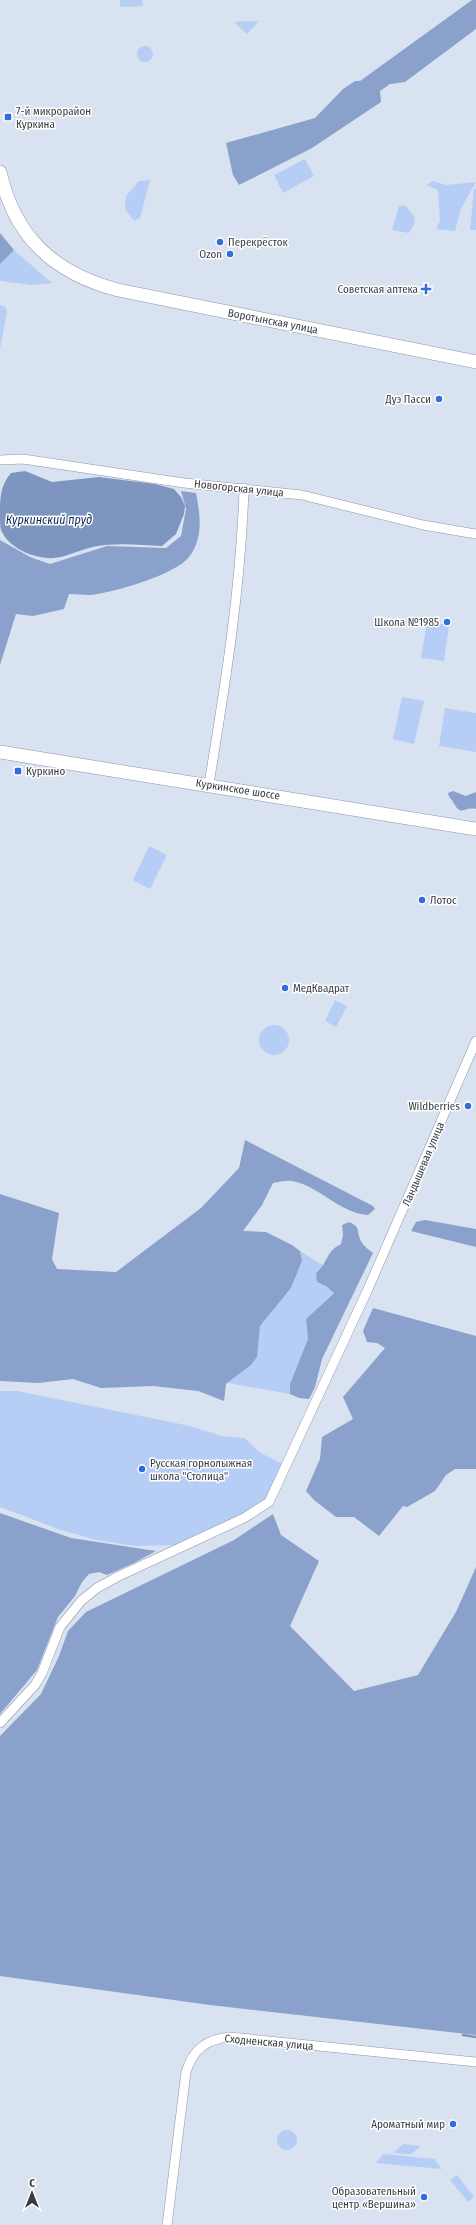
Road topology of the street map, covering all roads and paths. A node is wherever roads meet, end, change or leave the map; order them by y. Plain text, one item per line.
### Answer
1 (0, 172) edge
2 (476, 362) edge
3 (0, 460) edge
4 (244, 488) junction
5 (476, 534) edge
6 (0, 752) edge
7 (209, 784) junction
8 (476, 829) edge
9 (476, 1041) edge
10 (0, 1723) edge
11 (476, 2062) edge
12 (167, 2225) edge

1 - 2 street, Воротынская улица
3 - 4 street, Новогорская улица
4 - 5 street, Новогорская улица
4 - 7 street
6 - 7 street, Куркинское шоссе
7 - 8 street, Куркинское шоссе
9 - 10 street, Ландышевая улица
11 - 12 street, Сходненская улица

